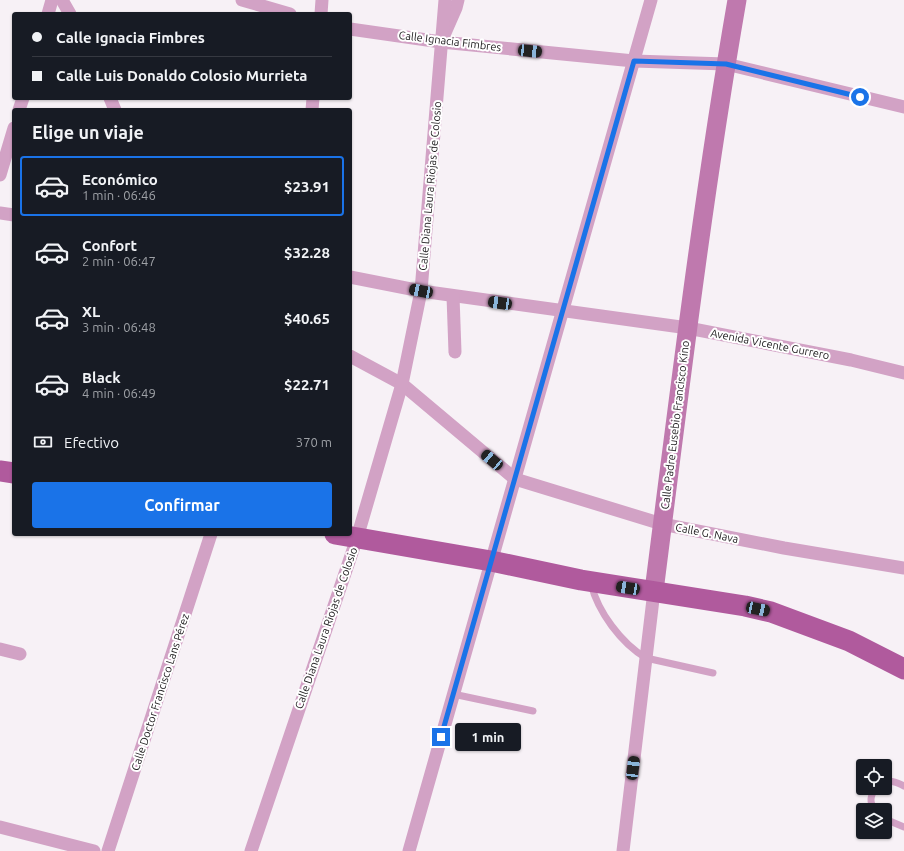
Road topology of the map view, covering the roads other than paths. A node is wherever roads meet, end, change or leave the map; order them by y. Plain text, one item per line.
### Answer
1 (52, 0) edge
2 (62, 0) edge
3 (242, 0) edge
4 (322, 0) edge
5 (445, 0) edge
6 (458, 0) edge
7 (651, 0) edge
8 (737, 0) edge
9 (49, 12) edge
10 (69, 12) edge
11 (283, 12) edge
12 (321, 12) edge
13 (352, 29) edge
14 (441, 42) junction
15 (634, 61) junction
16 (726, 64) junction
17 (904, 108) edge
18 (12, 135) edge
19 (0, 175) edge
20 (0, 213) edge
21 (12, 215) edge
22 (352, 277) edge
23 (421, 291) junction
24 (453, 296) junction
25 (562, 312) junction
26 (688, 328) junction
27 (455, 352) dead end
28 (352, 357) edge
29 (904, 373) edge
30 (402, 384) junction
31 (0, 471) edge
32 (12, 473) edge
33 (515, 479) junction
34 (662, 524) junction
35 (210, 536) edge
36 (346, 536) edge
37 (356, 538) junction
38 (491, 561) junction
39 (904, 568) edge
40 (590, 582) junction
41 (654, 592) junction
42 (0, 649) edge
43 (20, 654) dead end
44 (646, 658) junction
45 (904, 669) edge
46 (713, 673) dead end
47 (454, 694) junction
48 (533, 711) dead end
49 (892, 782) edge
50 (904, 786) edge
51 (892, 822) edge
52 (0, 827) edge
53 (904, 828) edge
54 (94, 851) edge
55 (108, 851) edge
56 (251, 851) edge
57 (409, 851) edge
58 (622, 851) edge

1 - 9 street
2 - 10 street
3 - 11 street
4 - 12 street
5 - 14 street, Calle Diana Laura Riojas de Colosio
6 - 14 street
7 - 15 street
8 - 16 main road, Calle Padre Eusebio Francisco Kino
13 - 14 street, Calle Ignacia Fimbres
14 - 15 street, Calle Ignacia Fimbres
14 - 23 street, Calle Diana Laura Riojas de Colosio
15 - 16 street, Calle Ignacia Fimbres
15 - 25 street
16 - 17 street, Calle Ignacia Fimbres
16 - 26 main road, Calle Padre Eusebio Francisco Kino
18 - 19 street
20 - 21 street
22 - 23 street, Avenida Vicente Gurrero
23 - 24 street, Avenida Vicente Gurrero
23 - 30 street, Calle Diana Laura Riojas de Colosio
24 - 25 street, Avenida Vicente Gurrero
24 - 27 street
25 - 26 street, Avenida Vicente Gurrero
25 - 33 street
26 - 29 street, Avenida Vicente Gurrero
26 - 34 main road, Calle Padre Eusebio Francisco Kino
28 - 30 street
30 - 33 street
30 - 37 street, Calle Diana Laura Riojas de Colosio
31 - 32 main road
33 - 34 street, Calle G. Nava
33 - 38 street
34 - 39 street, Calle G. Nava
34 - 41 main road, Calle Padre Eusebio Francisco Kino
35 - 55 street, Calle Doctor Francisco Lans Pérez
36 - 37 main road
37 - 38 main road
37 - 56 street, Calle Diana Laura Riojas de Colosio
38 - 40 main road
38 - 47 street
40 - 41 main road
40 - 44 lane
41 - 44 street, Calle Padre Eusebio Francisco Kino
41 - 45 main road
42 - 43 street
44 - 46 lane
44 - 58 street, Calle Padre Eusebio Francisco Kino
47 - 48 lane
47 - 57 street
49 - 50 lane
51 - 53 lane
52 - 54 street

